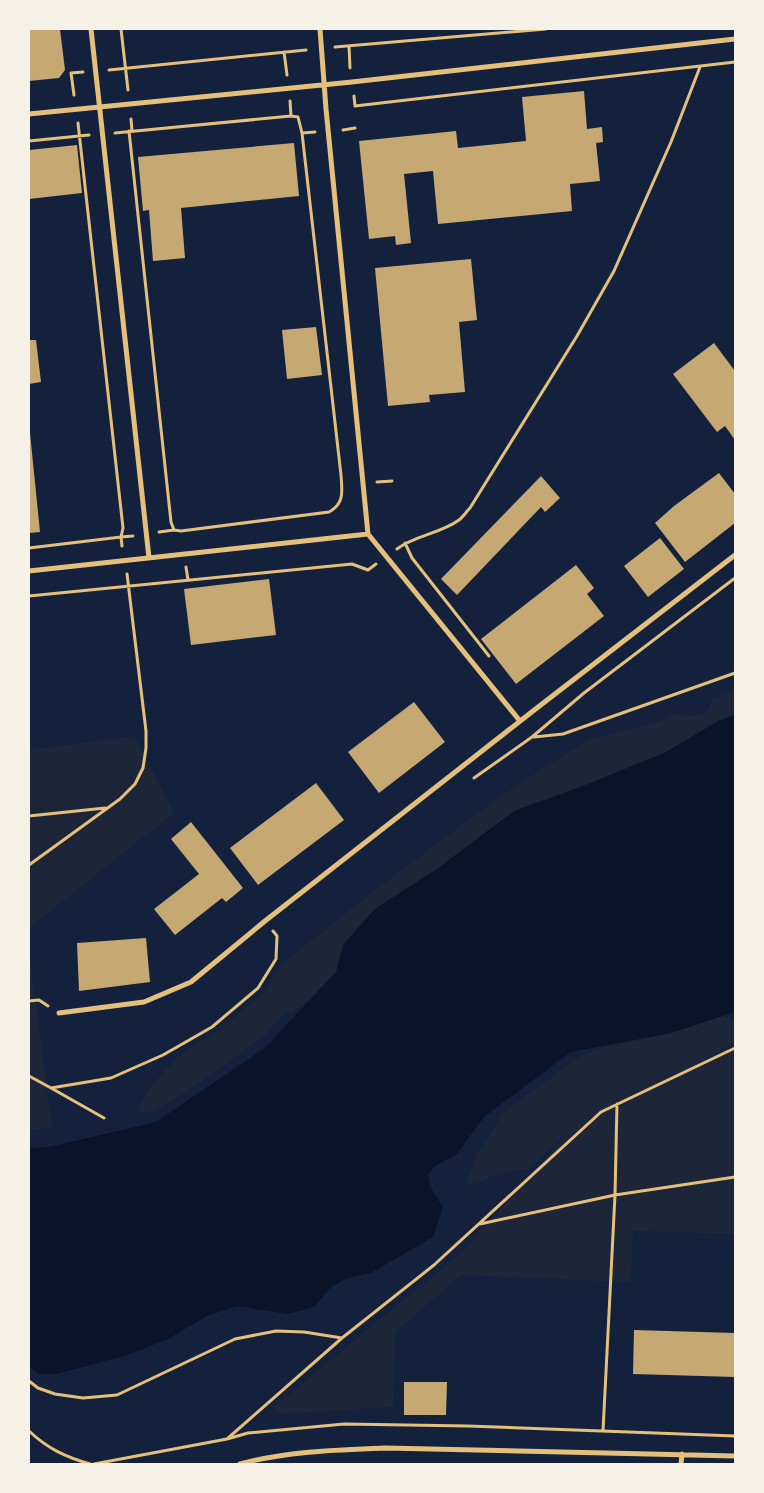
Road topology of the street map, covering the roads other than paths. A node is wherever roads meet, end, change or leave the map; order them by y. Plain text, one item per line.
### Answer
1 (92, 29) edge
2 (320, 29) edge
3 (735, 39) edge
4 (324, 84) junction
5 (100, 106) junction
6 (29, 114) edge
7 (368, 534) junction
8 (735, 555) edge
9 (149, 558) junction
10 (29, 571) edge
11 (520, 721) junction
12 (59, 1013) dead end
13 (682, 1454) junction
14 (735, 1456) edge
15 (240, 1464) edge
16 (681, 1464) edge

1 - 5 street
2 - 4 street
3 - 4 street
4 - 5 street
4 - 7 street
5 - 6 street
5 - 9 street
7 - 9 street
7 - 11 street
8 - 11 street
9 - 10 street
11 - 12 street
13 - 14 street
13 - 15 street
13 - 16 street

